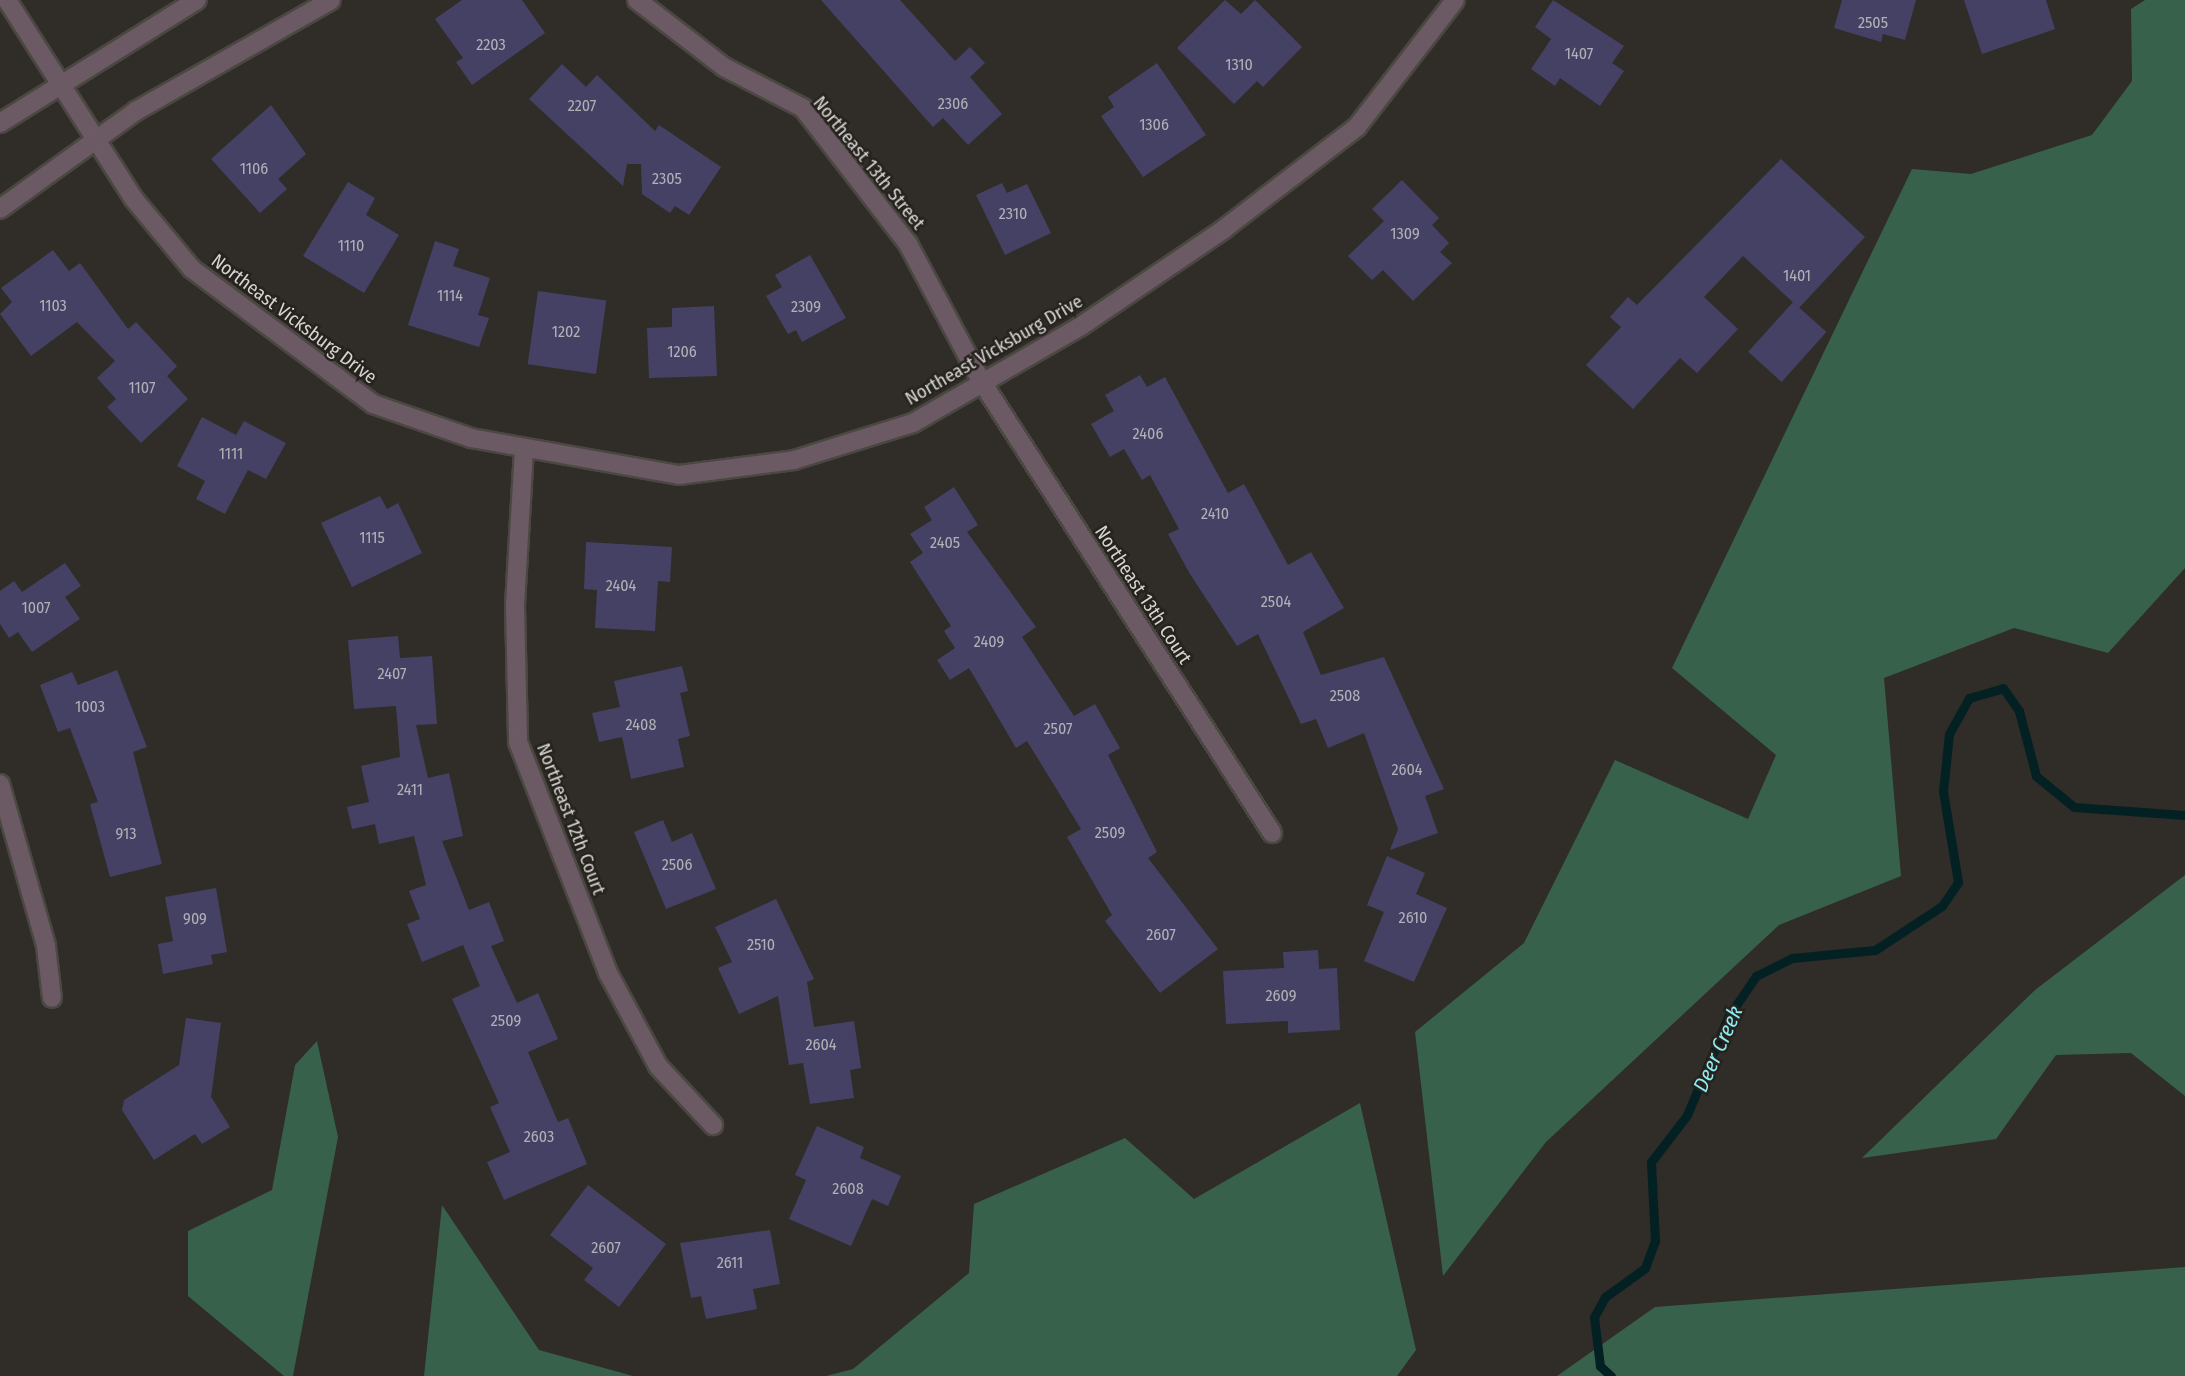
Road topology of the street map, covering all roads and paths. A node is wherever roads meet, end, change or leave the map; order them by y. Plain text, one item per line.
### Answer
1 (6, 0) edge
2 (197, 0) edge
3 (331, 0) edge
4 (637, 0) edge
5 (1455, 0) edge
6 (65, 87) junction
7 (0, 123) edge
8 (99, 138) junction
9 (0, 209) edge
10 (980, 379) junction
11 (524, 449) junction
12 (0, 784) edge
13 (1272, 833) dead end
14 (52, 998) dead end
15 (713, 1125) dead end

1 - 6 street, Northeast Vicksburg Drive
2 - 6 street
3 - 8 street
4 - 10 street, Northeast 13th Street
5 - 10 street, Northeast Vicksburg Drive
6 - 7 street
6 - 8 street, Northeast Vicksburg Drive
8 - 9 street
8 - 11 street, Northeast Vicksburg Drive
10 - 11 street, Northeast Vicksburg Drive
10 - 13 street, Northeast 13th Court
11 - 15 street, Northeast 12th Court
12 - 14 street

